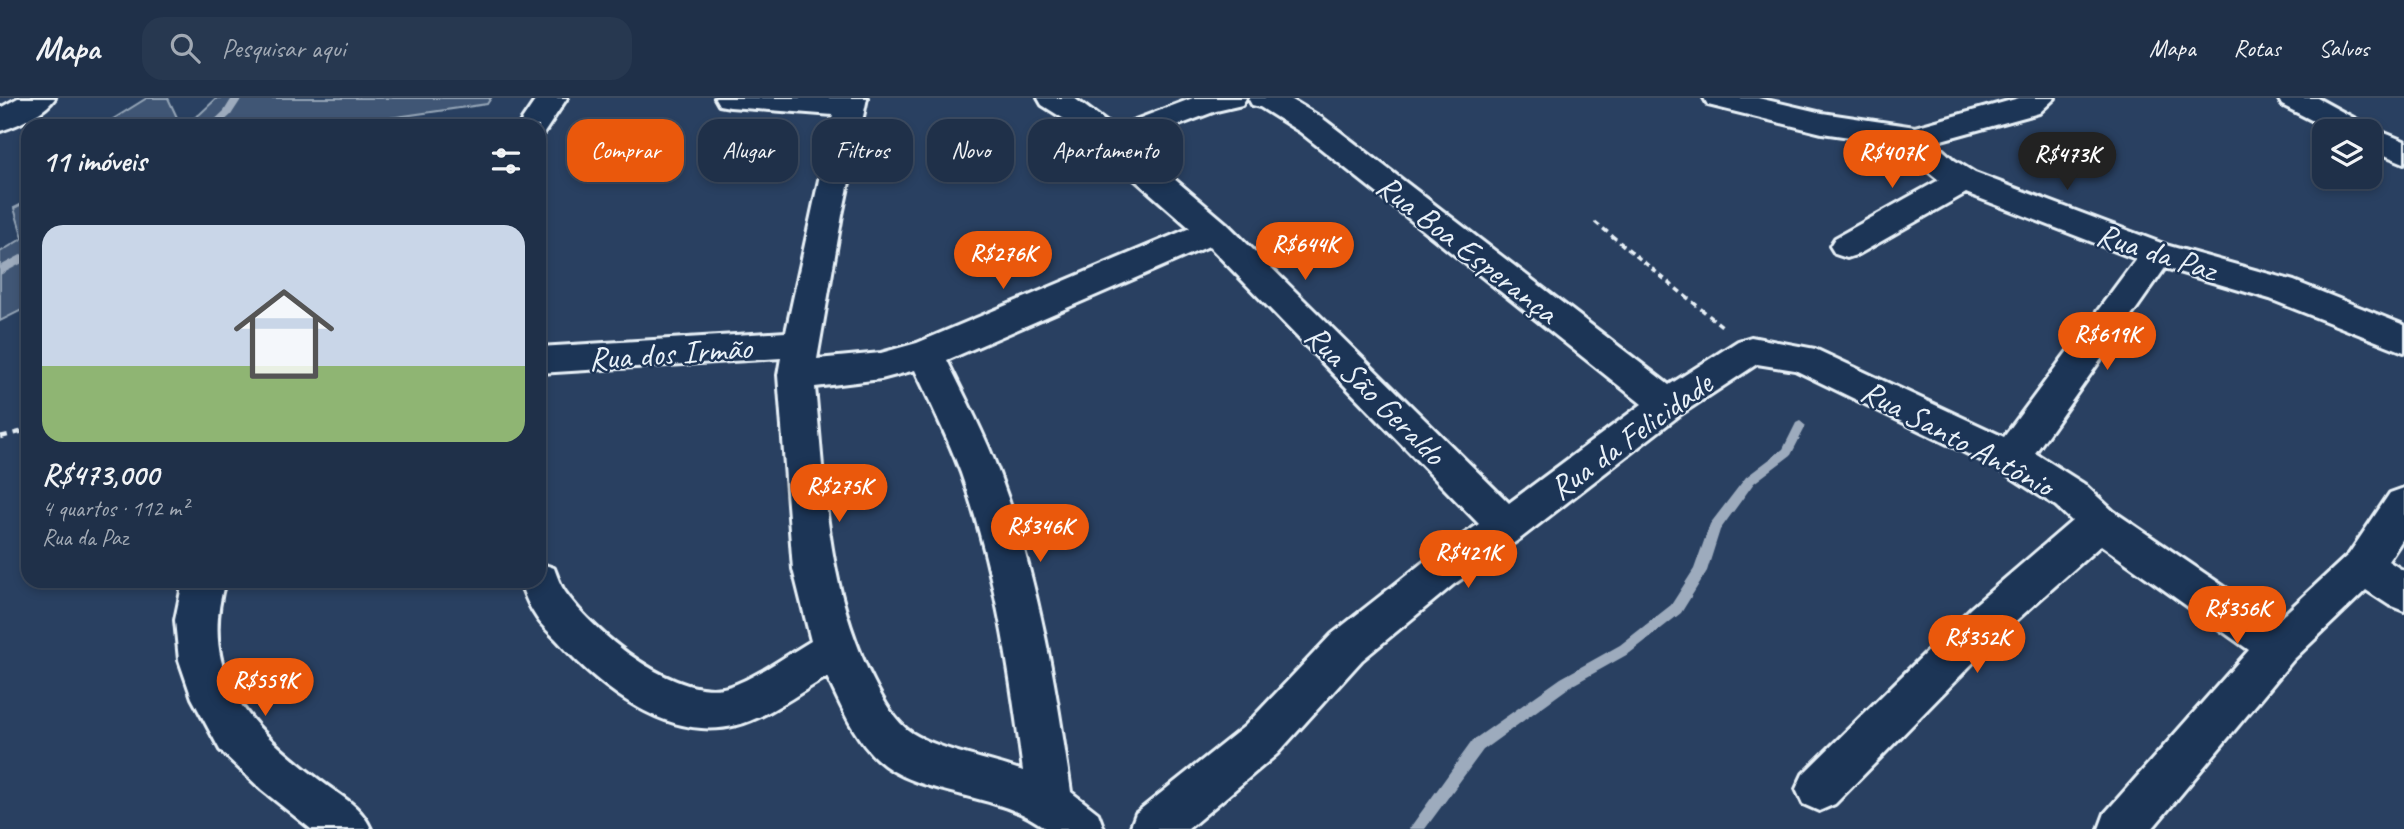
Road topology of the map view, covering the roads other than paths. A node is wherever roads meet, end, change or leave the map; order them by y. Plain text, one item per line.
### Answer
1 (40, 98) edge
2 (552, 98) edge
3 (730, 98) edge
4 (1054, 98) edge
5 (1231, 98) edge
6 (1264, 98) edge
7 (1718, 98) edge
8 (2040, 98) edge
9 (2293, 98) edge
10 (850, 103) edge
11 (538, 119) edge
12 (1085, 119) edge
13 (1166, 119) edge
14 (2334, 119) edge
15 (0, 121) edge
16 (1915, 137) junction
17 (2382, 143) edge
18 (2404, 153) edge
19 (1964, 180) junction
20 (1158, 182) edge
21 (1214, 231) junction
22 (1847, 246) dead end
23 (2157, 254) junction
24 (2404, 339) edge
25 (926, 354) junction
26 (1802, 358) joint
27 (798, 359) junction
28 (546, 360) edge
29 (1668, 404) junction
30 (2011, 457) junction
31 (2404, 504) edge
32 (2099, 522) junction
33 (1507, 526) junction
34 (2363, 566) junction
35 (201, 588) edge
36 (543, 588) edge
37 (2404, 593) edge
38 (2278, 647) junction
39 (835, 650) junction
40 (1819, 789) dead end
41 (1049, 803) junction
42 (348, 829) edge
43 (1081, 829) edge
44 (1153, 829) edge
45 (2122, 829) edge

1 - 15 street
2 - 11 street
3 - 10 street
4 - 12 street, Rua São Geraldo
5 - 13 street
6 - 29 street, Rua Boa Esperança
7 - 16 street
8 - 16 street
9 - 14 street
10 - 27 street
16 - 19 street, Rua da Paz
17 - 18 street
19 - 22 street
19 - 23 street, Rua da Paz
20 - 21 street, Rua São Geraldo
21 - 25 street, Rua dos Irmão
21 - 33 street, Rua São Geraldo
23 - 24 street, Rua da Paz
23 - 30 street
25 - 27 street, Rua dos Irmão
25 - 41 street
26 - 29 street, Rua da Felicidade
26 - 30 street, Rua Santo Antônio
27 - 28 street, Rua dos Irmão
27 - 39 street
29 - 33 street, Rua da Felicidade
30 - 32 street, Rua Santo Antônio
31 - 34 street
32 - 38 street, Rua Santo Antônio
32 - 40 street
33 - 44 street, Rua da Felicidade
34 - 37 street
34 - 38 street
35 - 42 street
36 - 39 street
38 - 45 street
39 - 41 street
41 - 43 street

